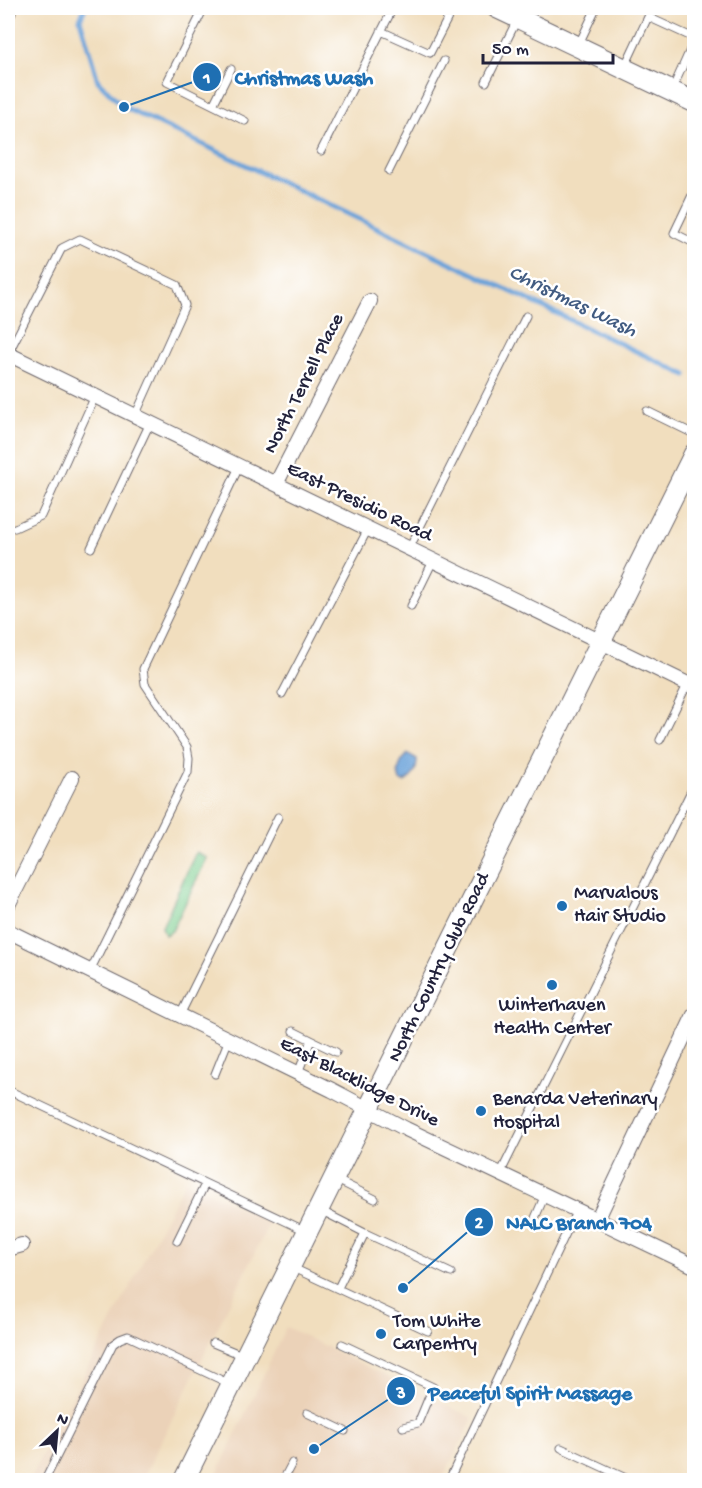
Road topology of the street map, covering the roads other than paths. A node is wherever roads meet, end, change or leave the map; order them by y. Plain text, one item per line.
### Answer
1 (204, 8) edge
2 (393, 8) edge
3 (453, 8) edge
4 (497, 8) edge
5 (596, 8) edge
6 (645, 8) edge
7 (653, 8) edge
8 (12, 13) dead end
9 (518, 17) junction
10 (648, 17) junction
11 (8, 22) edge
12 (381, 31) junction
13 (694, 39) edge
14 (578, 46) junction
15 (444, 61) dead end
16 (624, 68) junction
17 (231, 69) dead end
18 (486, 82) dead end
19 (671, 91) junction
20 (694, 102) edge
21 (213, 105) junction
22 (245, 121) dead end
23 (321, 151) dead end
24 (389, 171) dead end
25 (694, 191) edge
26 (694, 243) edge
27 (370, 301) dead end
28 (526, 316) dead end
29 (8, 354) edge
30 (95, 396) junction
31 (647, 411) dead end
32 (135, 416) junction
33 (150, 423) junction
34 (694, 434) edge
35 (694, 454) edge
36 (239, 467) junction
37 (276, 484) junction
38 (15, 528) dead end
39 (368, 529) junction
40 (91, 548) dead end
41 (409, 549) junction
42 (434, 561) junction
43 (411, 606) dead end
44 (600, 642) junction
45 (691, 685) edge
46 (282, 694) dead end
47 (660, 740) dead end
48 (72, 778) dead end
49 (694, 785) edge
50 (278, 817) dead end
51 (8, 905) edge
52 (8, 931) edge
53 (90, 971) junction
54 (694, 1015) edge
55 (180, 1016) junction
56 (293, 1031) dead end
57 (229, 1040) junction
58 (311, 1040) junction
59 (336, 1052) dead end
60 (298, 1073) junction
61 (215, 1074) dead end
62 (8, 1090) edge
63 (369, 1110) junction
64 (501, 1174) junction
65 (335, 1179) junction
66 (205, 1184) junction
67 (545, 1195) junction
68 (375, 1199) dead end
69 (320, 1210) junction
70 (577, 1210) junction
71 (535, 1218) dead end
72 (597, 1220) junction
73 (309, 1232) junction
74 (365, 1233) junction
75 (177, 1241) dead end
76 (22, 1245) dead end
77 (8, 1249) edge
78 (694, 1266) edge
79 (291, 1267) junction
80 (452, 1273) dead end
81 (338, 1288) junction
82 (428, 1331) dead end
83 (213, 1342) dead end
84 (342, 1344) dead end
85 (246, 1357) junction
86 (232, 1385) junction
87 (307, 1413) dead end
88 (403, 1427) dead end
89 (345, 1431) dead end
90 (561, 1448) dead end
91 (292, 1463) dead end
92 (284, 1478) edge
93 (45, 1480) edge
94 (184, 1480) edge
95 (294, 1480) edge
96 (449, 1480) edge
97 (630, 1480) edge

1 - 21 lane
2 - 12 lane
3 - 12 lane
4 - 9 main road
5 - 14 lane
6 - 10 lane
7 - 10 lane
8 - 11 lane
9 - 14 main road
9 - 18 lane
10 - 13 lane
10 - 16 lane
12 - 23 lane
13 - 19 lane
14 - 16 main road
15 - 24 lane
16 - 19 main road
17 - 21 lane
19 - 20 main road
21 - 22 lane
25 - 26 lane
27 - 37 street, North Terrell Place
28 - 41 lane
29 - 30 street, East Presidio Road
29 - 32 lane
30 - 32 street, East Presidio Road
30 - 38 lane
31 - 34 lane
32 - 33 street, East Presidio Road
33 - 36 street, East Presidio Road
33 - 40 lane
35 - 44 main road, North Country Club Road
36 - 37 street, East Presidio Road
36 - 53 lane
37 - 39 street, East Presidio Road
39 - 41 street, East Presidio Road
39 - 46 lane
41 - 42 street, East Presidio Road
42 - 43 lane
42 - 44 street, East Presidio Road
44 - 45 street, East Presidio Road
44 - 63 main road, North Country Club Road
45 - 47 lane
48 - 51 street
49 - 64 lane
50 - 55 lane
52 - 53 street, East Blacklidge Drive
53 - 55 street, East Blacklidge Drive
54 - 72 street
55 - 57 street, East Blacklidge Drive
56 - 58 lane
57 - 60 street, East Blacklidge Drive
57 - 61 lane
58 - 59 lane
58 - 60 lane
60 - 63 street, East Blacklidge Drive
62 - 66 lane
63 - 64 street, East Blacklidge Drive
63 - 65 main road, North Country Club Road
64 - 67 street, East Blacklidge Drive
65 - 68 lane
65 - 69 main road, North Country Club Road
66 - 73 lane
66 - 75 lane
67 - 70 street, East Blacklidge Drive
67 - 71 lane
69 - 73 main road, North Country Club Road
69 - 74 lane
70 - 72 street, East Blacklidge Drive
70 - 96 lane
72 - 78 street, East Blacklidge Drive
73 - 79 main road, North Country Club Road
74 - 80 lane
74 - 81 lane
76 - 77 street
79 - 81 lane
79 - 85 main road, North Country Club Road
81 - 82 lane
83 - 85 lane
84 - 88 lane
85 - 86 main road, North Country Club Road
86 - 93 lane
86 - 94 main road, North Country Club Road
87 - 89 lane
90 - 97 lane
91 - 92 lane
92 - 95 lane

